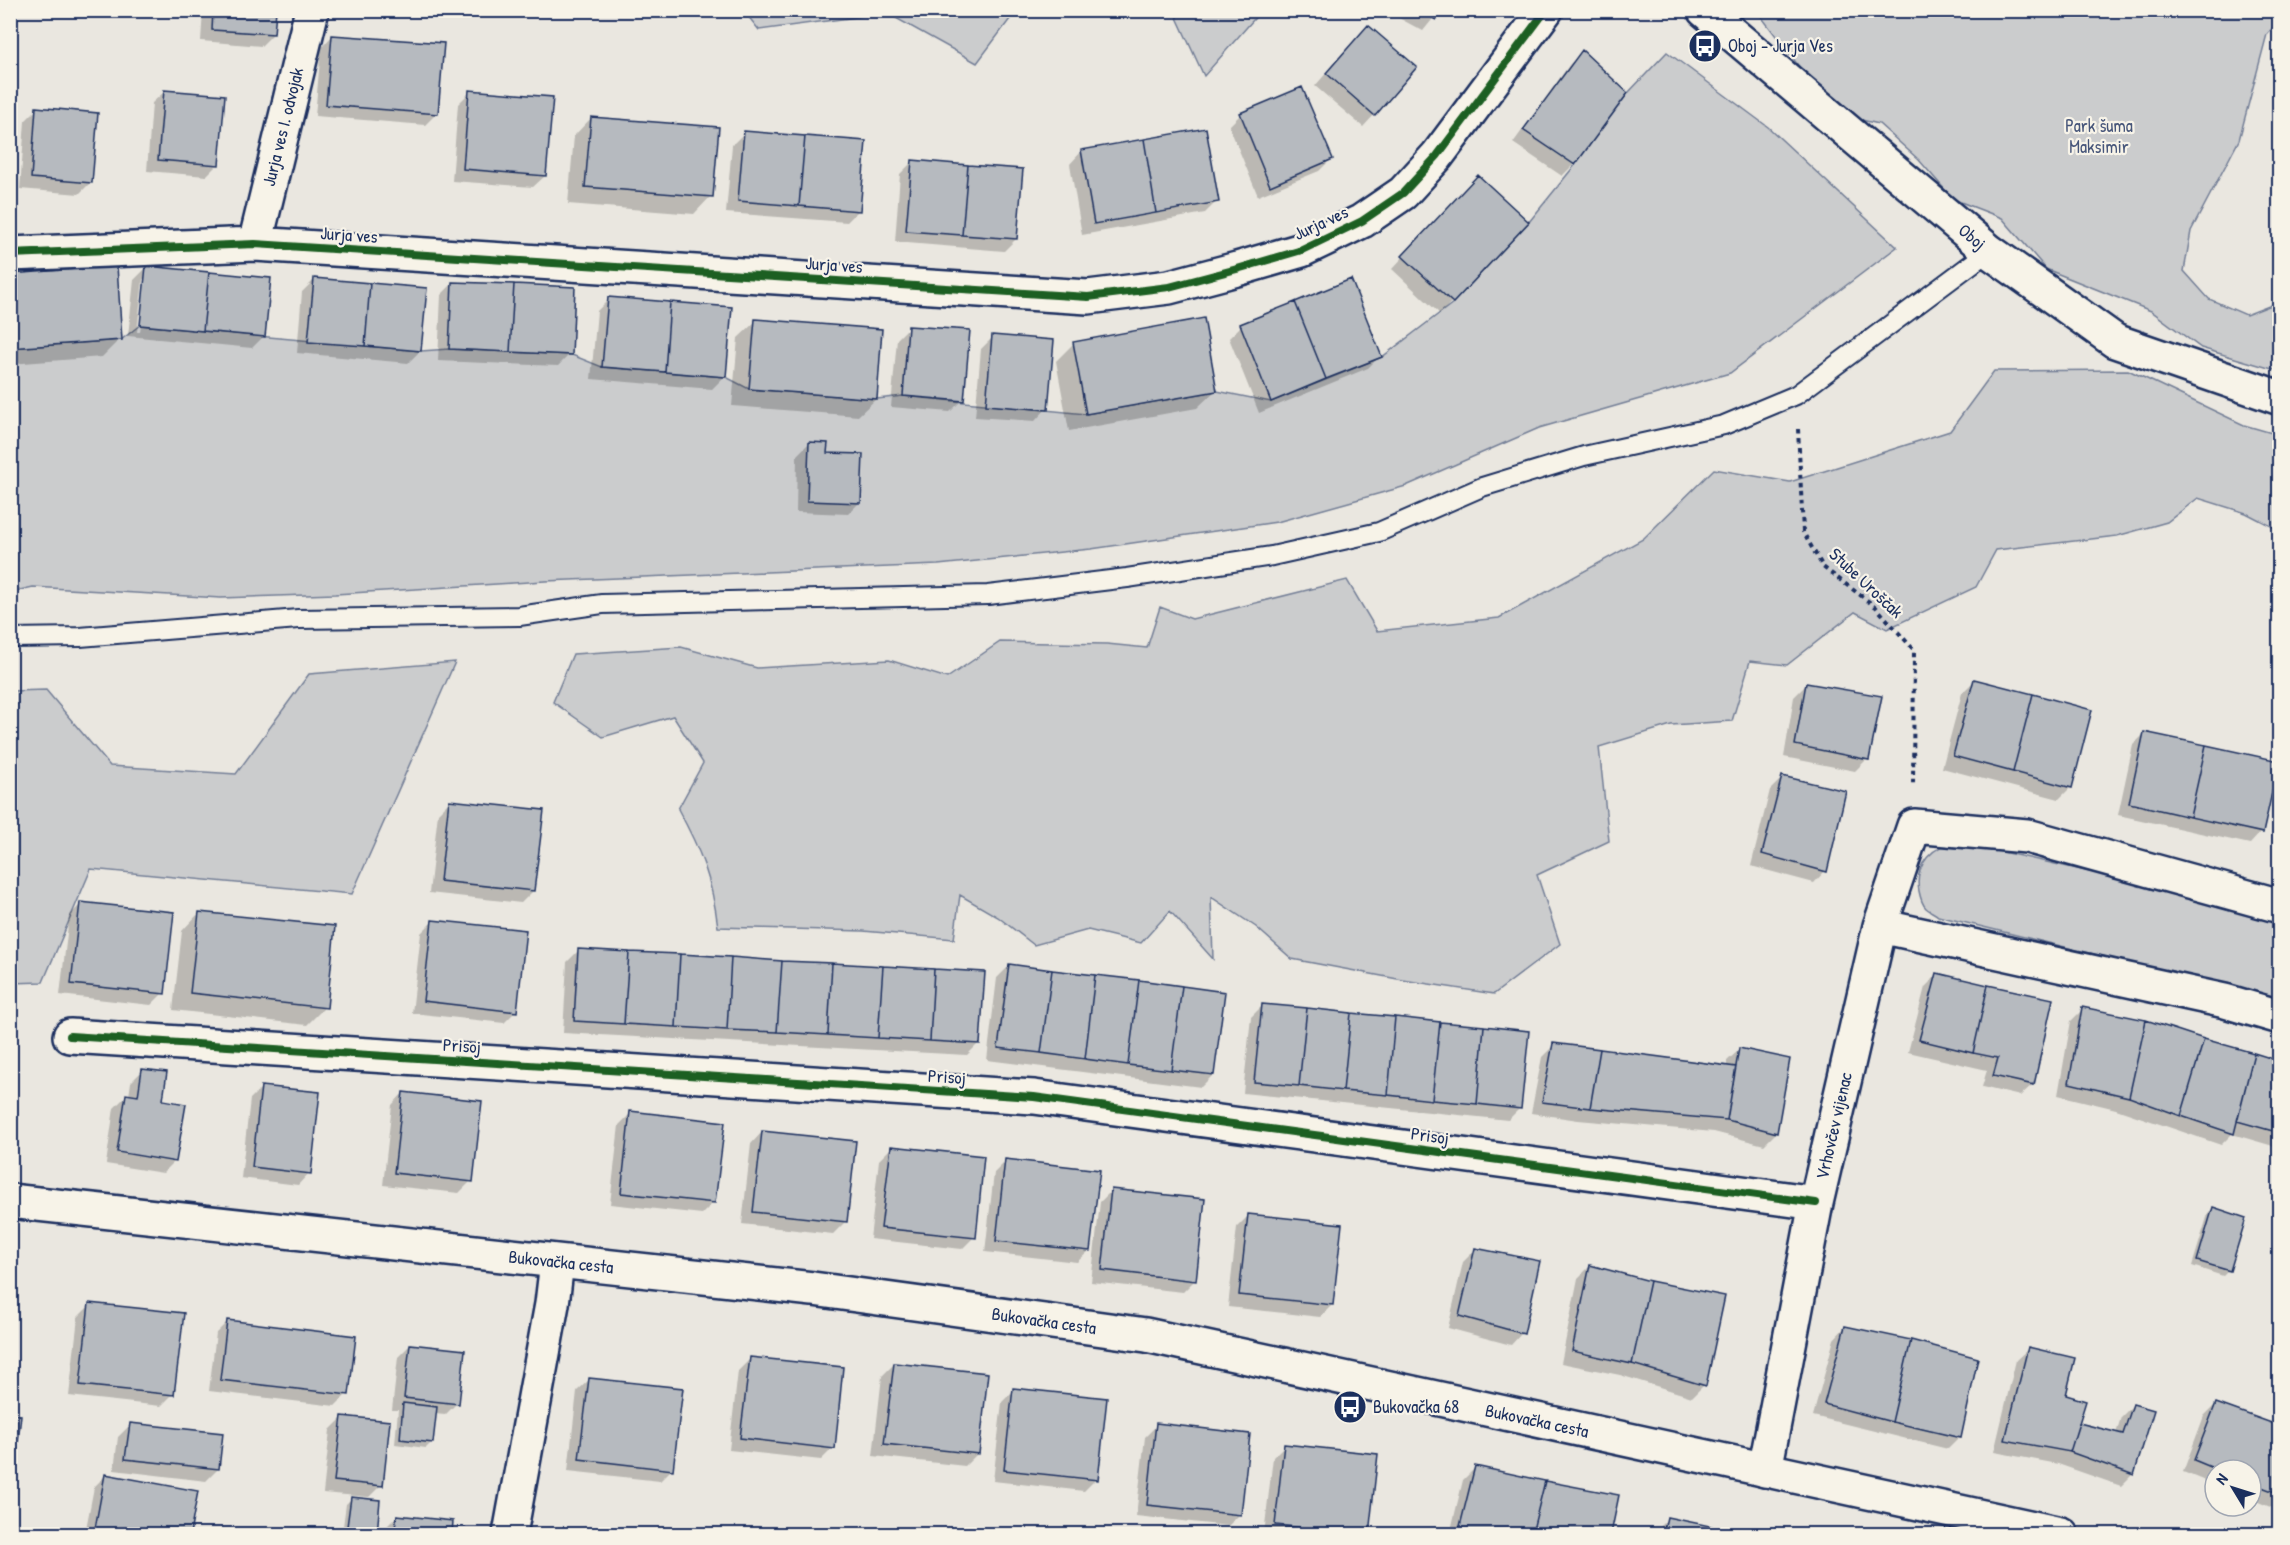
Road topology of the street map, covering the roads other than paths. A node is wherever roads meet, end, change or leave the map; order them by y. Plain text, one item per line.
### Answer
1 (312, 10) edge
2 (1546, 10) edge
3 (1704, 10) edge
4 (255, 244) junction
5 (1989, 251) junction
6 (10, 254) edge
7 (2280, 398) edge
8 (10, 638) edge
9 (2280, 906) edge
10 (1880, 926) junction
11 (2280, 1017) edge
12 (70, 1036) dead end
13 (10, 1201) edge
14 (1816, 1203) junction
15 (557, 1262) junction
16 (1765, 1470) junction
17 (510, 1534) edge
18 (2061, 1534) edge

1 - 4 street, Jurja ves I. odvojak
2 - 4 street, Jurja ves
3 - 5 street, Oboj
4 - 6 street, Jurja ves
5 - 7 street, Oboj
5 - 8 lane
9 - 10 street, Vrhovčev vijenac
10 - 11 street
10 - 14 street, Vrhovčev vijenac
12 - 14 street, Prisoj
13 - 15 street, Bukovačka cesta
14 - 16 street, Vrhovčev vijenac
15 - 16 street, Bukovačka cesta
15 - 17 street
16 - 18 street, Bukovačka cesta

